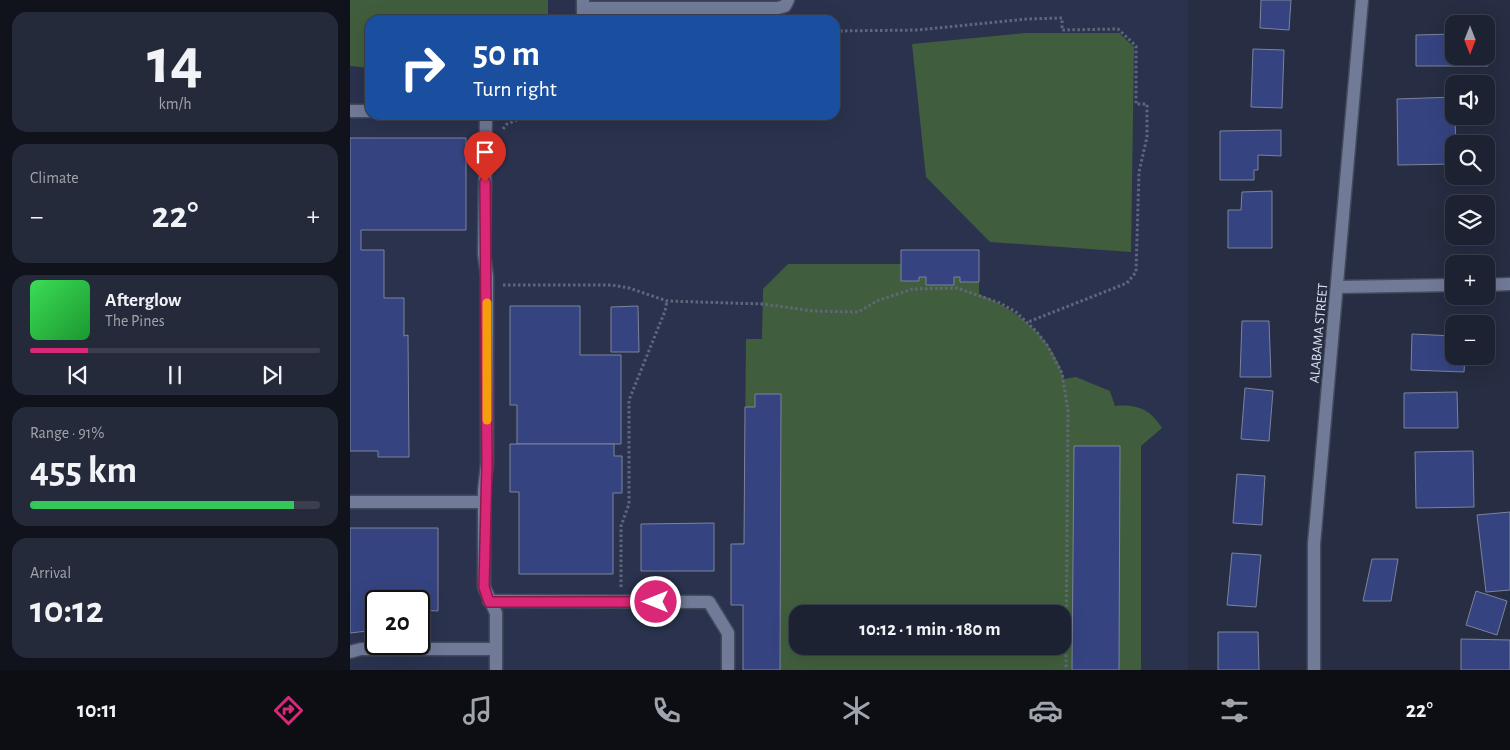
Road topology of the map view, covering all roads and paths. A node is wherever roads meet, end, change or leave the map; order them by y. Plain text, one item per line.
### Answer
1 (788, 0) edge
2 (1362, 0) edge
3 (583, 9) edge
4 (840, 31) edge
5 (350, 111) edge
6 (365, 111) edge
7 (486, 120) edge
8 (1510, 284) edge
9 (1445, 285) edge
10 (1495, 285) edge
11 (487, 286) junction
12 (1338, 287) junction
13 (667, 301) junction
14 (1028, 322) junction
15 (350, 502) edge
16 (484, 502) junction
17 (489, 602) junction
18 (622, 602) junction
19 (496, 649) junction
20 (350, 652) edge
21 (496, 670) edge
22 (728, 670) edge
23 (1066, 670) edge
24 (1314, 670) edge

1 - 3 street
2 - 12 street, ALABAMA STREET
4 - 14 path
5 - 6 street
7 - 11 street
8 - 10 street
9 - 12 street
11 - 13 path
11 - 16 street
12 - 24 street, ALABAMA STREET
13 - 14 path
13 - 18 path
14 - 23 path
15 - 16 street
16 - 17 street
17 - 18 street
17 - 19 street
18 - 22 street
19 - 20 street
19 - 21 street

